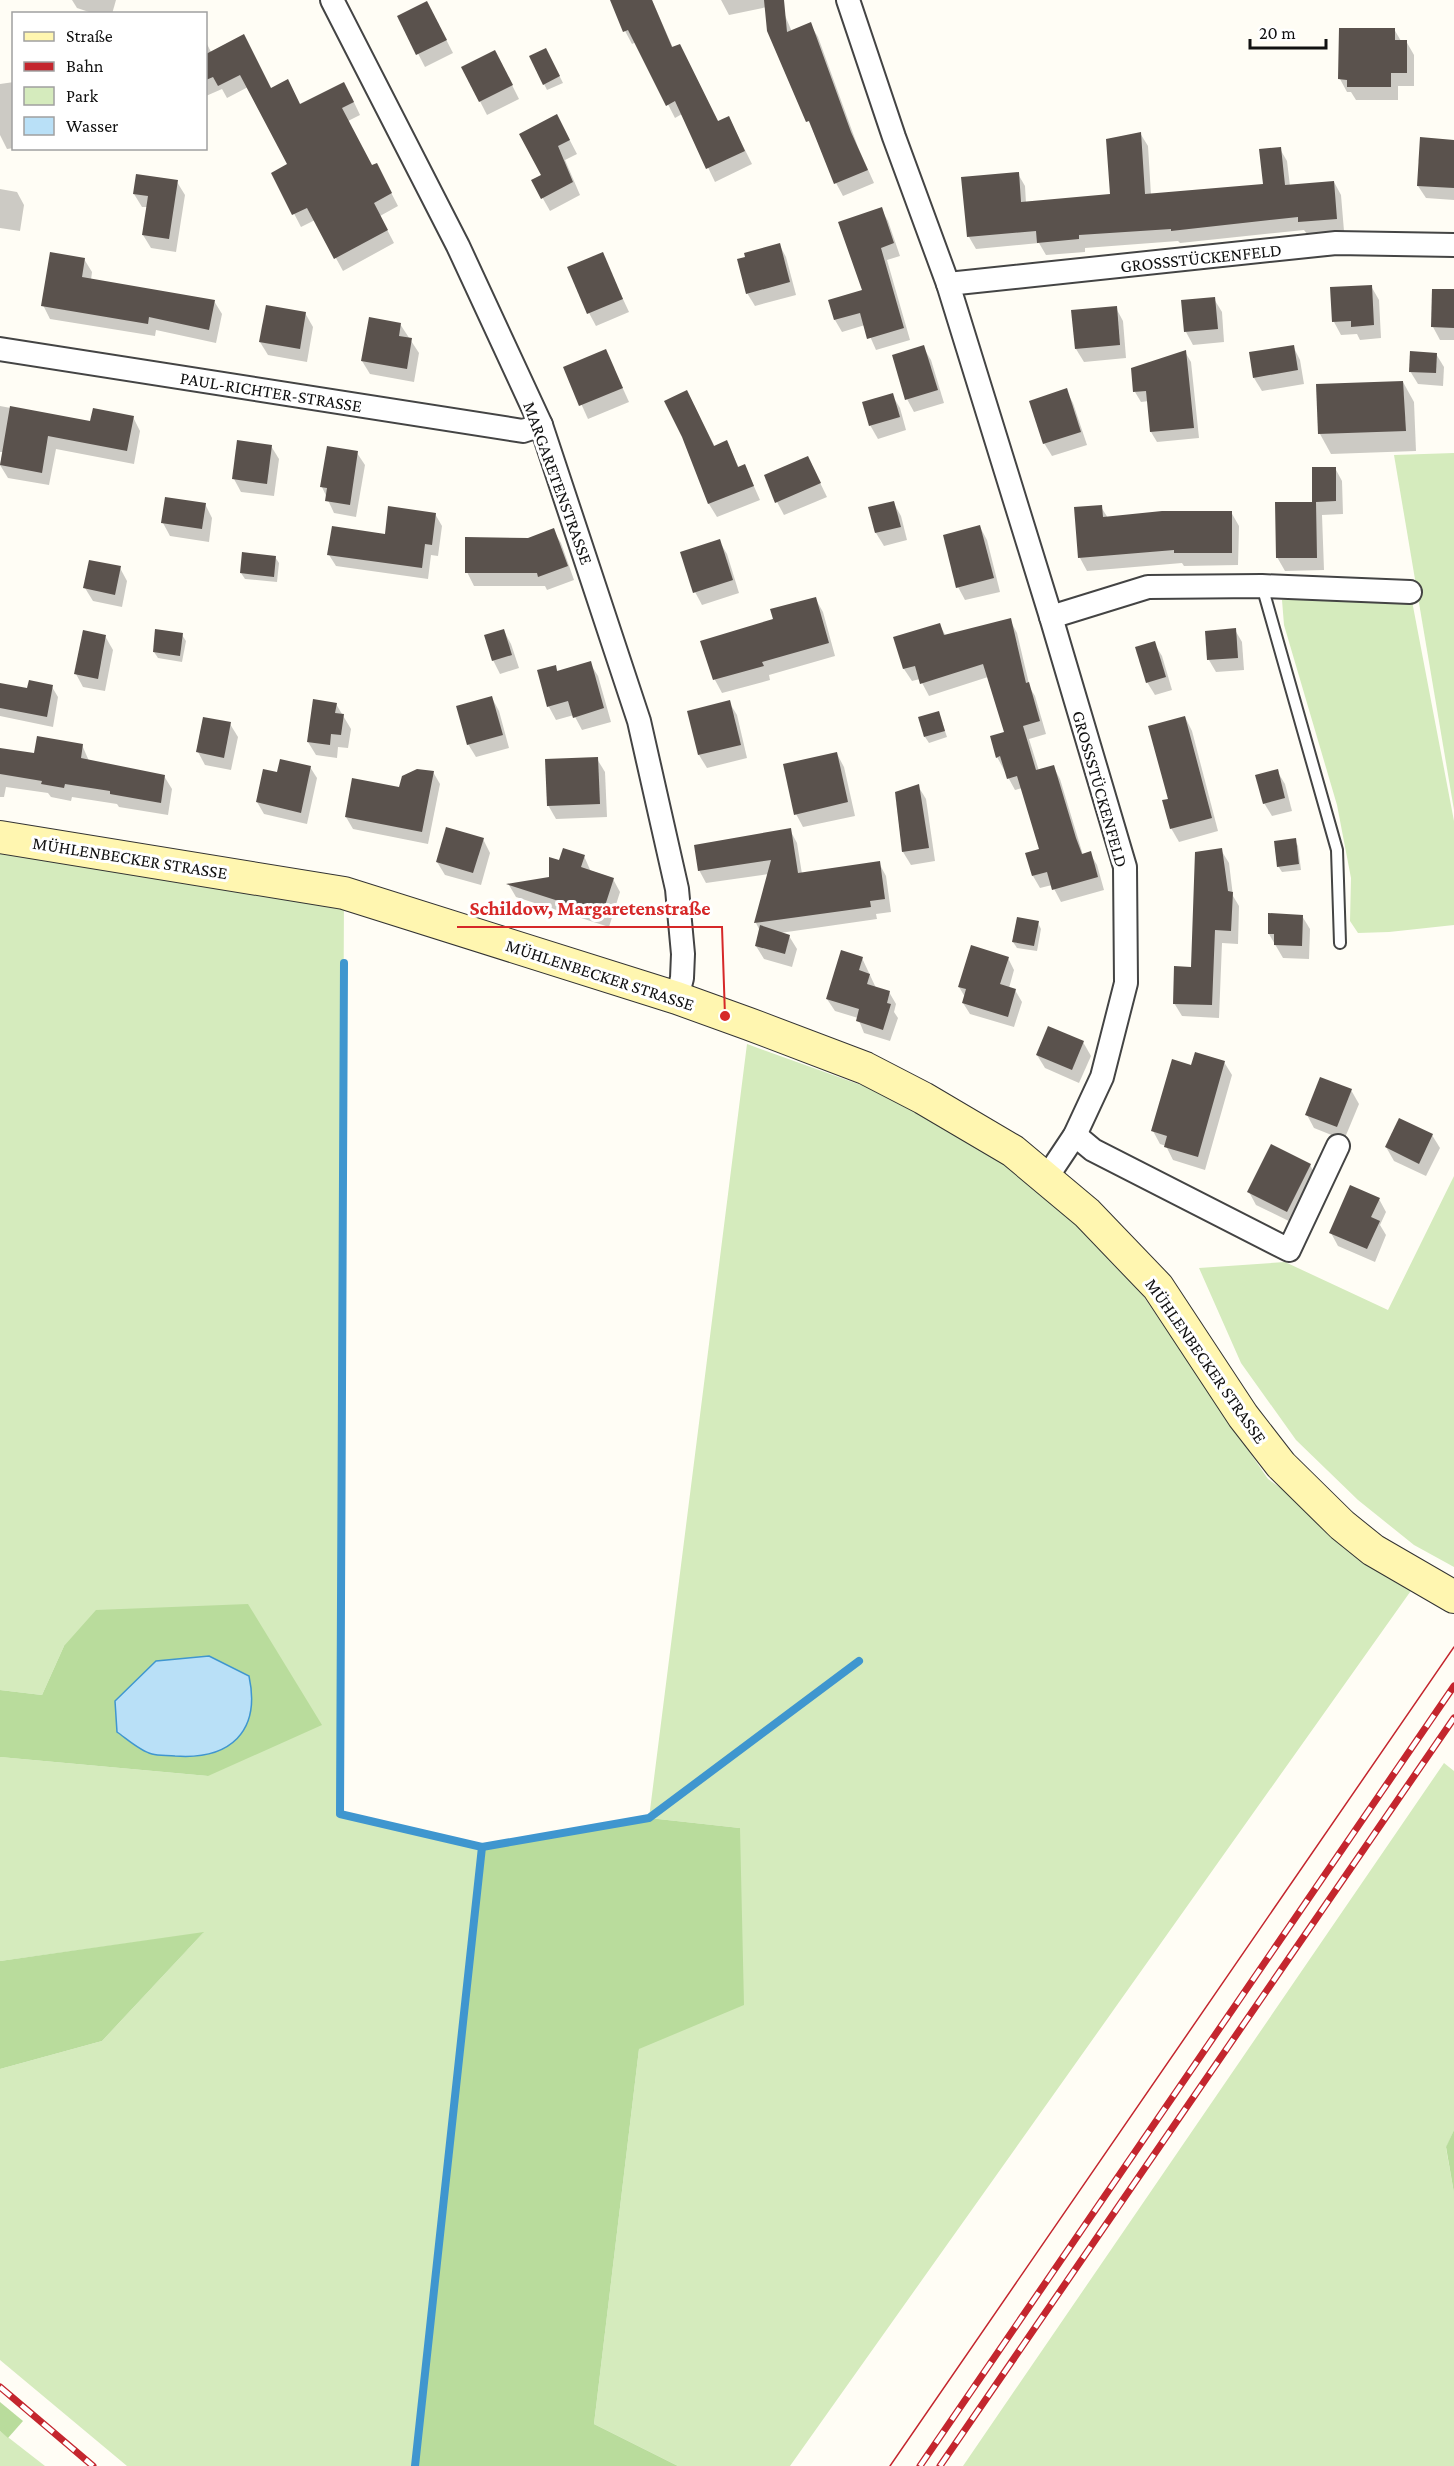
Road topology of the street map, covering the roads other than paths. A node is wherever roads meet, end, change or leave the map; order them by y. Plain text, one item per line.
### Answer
1 (332, 0) edge
2 (848, 0) edge
3 (1454, 245) edge
4 (948, 284) junction
5 (0, 349) edge
6 (541, 425) junction
7 (1262, 586) junction
8 (1410, 592) dead end
9 (1051, 617) junction
10 (0, 837) edge
11 (1340, 943) dead end
12 (677, 998) junction
13 (1075, 1135) junction
14 (1338, 1146) dead end
15 (1047, 1177) junction
16 (1454, 1597) edge

1 - 6 street, MARGARETENSTRASSE
2 - 4 street, GROSSSTÜCKENFELD
3 - 4 street, GROSSSTÜCKENFELD
4 - 9 street, GROSSSTÜCKENFELD
5 - 6 street, PAUL-RICHTER-STRASSE
6 - 12 street, MARGARETENSTRASSE
7 - 8 street
7 - 9 street
7 - 11 lane
9 - 13 street, GROSSSTÜCKENFELD
10 - 12 main road, MÜHLENBECKER STRASSE
12 - 15 main road, MÜHLENBECKER STRASSE
13 - 14 street
13 - 15 street, GROSSSTÜCKENFELD
15 - 16 main road, MÜHLENBECKER STRASSE

